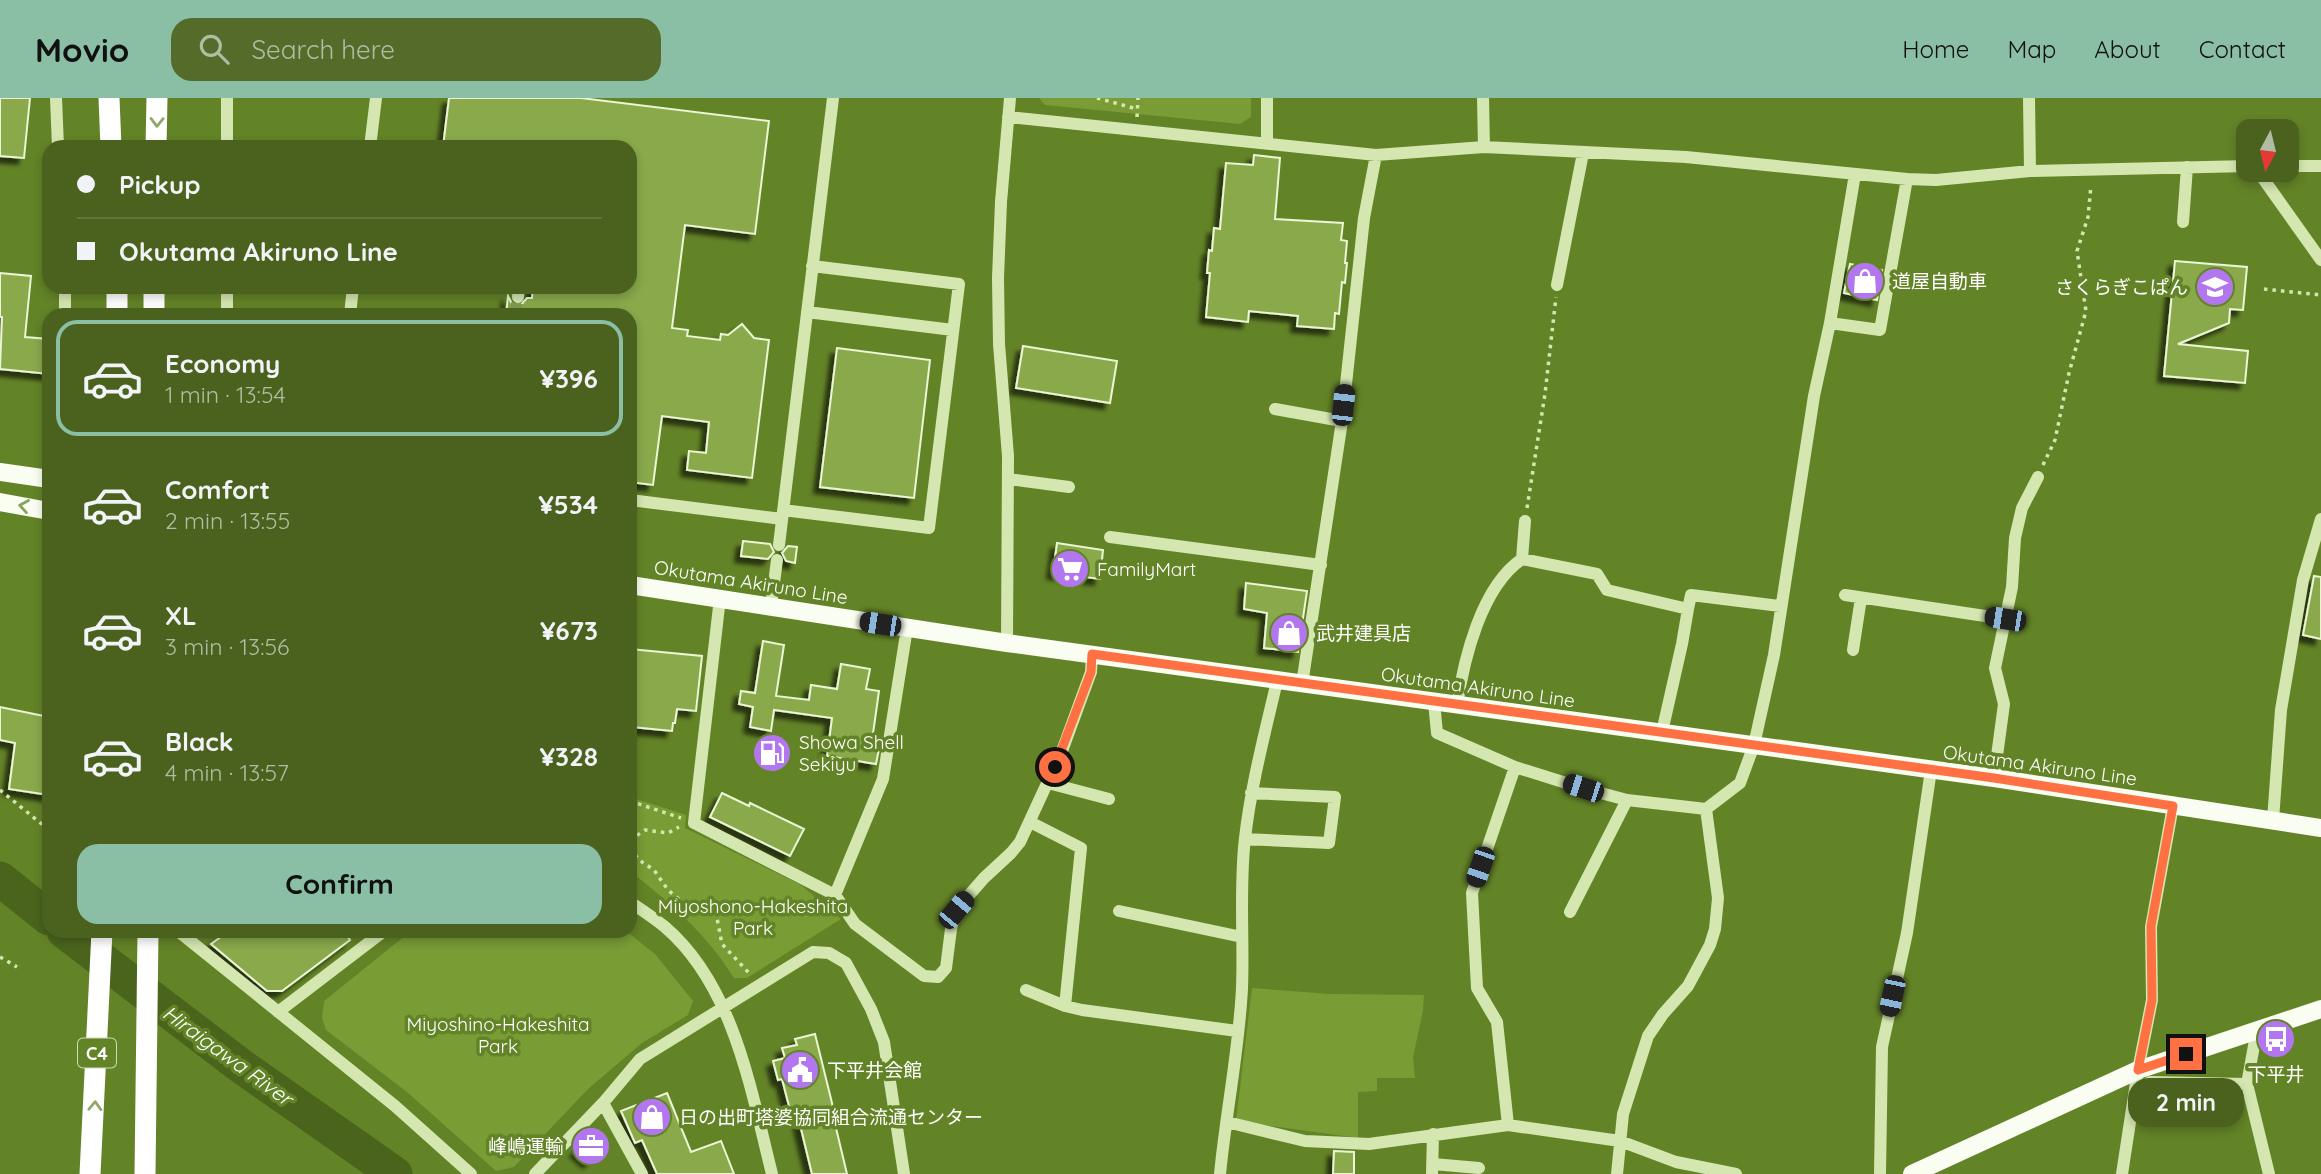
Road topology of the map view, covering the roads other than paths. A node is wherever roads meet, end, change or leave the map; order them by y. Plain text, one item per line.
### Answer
1 (56, 98) edge
2 (109, 98) edge
3 (121, 98) edge
4 (157, 98) edge
5 (227, 98) edge
6 (376, 98) edge
7 (833, 98) edge
8 (1010, 98) edge
9 (1267, 98) edge
10 (1483, 98) edge
11 (2029, 98) edge
12 (1008, 117) junction
13 (58, 140) edge
14 (111, 140) edge
15 (120, 140) edge
16 (156, 140) edge
17 (227, 140) edge
18 (371, 140) edge
19 (1267, 143) junction
20 (1484, 147) junction
21 (1583, 153) junction
22 (1376, 155) junction
23 (2236, 166) edge
24 (2300, 166) edge
25 (2321, 166) edge
26 (2187, 167) junction
27 (2030, 170) junction
28 (1855, 174) junction
29 (1907, 179) junction
30 (2266, 182) edge
31 (2183, 222) dead end
32 (2321, 260) edge
33 (813, 266) junction
34 (1557, 285) road end
35 (807, 312) junction
36 (1830, 323) junction
37 (953, 330) junction
38 (1275, 410) dead end
39 (1342, 421) junction
40 (0, 472) edge
41 (2038, 477) road end
42 (42, 478) edge
43 (1009, 480) junction
44 (1069, 487) dead end
45 (637, 501) edge
46 (0, 502) edge
47 (42, 510) edge
48 (782, 514) junction
49 (2321, 519) edge
50 (1525, 521) road end
51 (1110, 537) dead end
52 (779, 545) dead end
53 (1522, 559) junction
54 (777, 560) dead end
55 (1321, 565) junction
56 (637, 586) edge
57 (1845, 595) dead end
58 (720, 598) junction
59 (1861, 598) junction
60 (771, 606) junction
61 (1780, 606) junction
62 (1688, 609) junction
63 (2005, 619) junction
64 (907, 628) junction
65 (1007, 643) junction
66 (1853, 650) dead end
67 (1092, 654) junction
68 (1277, 681) junction
69 (1303, 684) junction
70 (1434, 702) junction
71 (1457, 705) junction
72 (1662, 733) junction
73 (1754, 745) junction
74 (1515, 767) junction
75 (1931, 770) junction
76 (1994, 778) junction
77 (1048, 783) junction
78 (1251, 793) junction
79 (1109, 799) dead end
80 (1627, 800) junction
81 (2173, 806) junction
82 (1706, 809) junction
83 (2273, 820) junction
84 (1030, 822) junction
85 (2321, 828) edge
86 (1245, 839) junction
87 (835, 895) junction
88 (637, 907) edge
89 (1119, 911) dead end
90 (1570, 912) dead end
91 (1242, 937) junction
92 (102, 938) edge
93 (148, 938) edge
94 (187, 938) edge
95 (375, 938) edge
96 (1026, 990) dead end
97 (1065, 1006) junction
98 (724, 1007) junction
99 (2321, 1009) edge
100 (278, 1012) junction
101 (2257, 1029) junction
102 (1237, 1031) junction
103 (2144, 1076) junction
104 (2247, 1084) junction
105 (603, 1103) junction
106 (1227, 1122) junction
107 (1508, 1125) junction
108 (1433, 1134) junction
109 (1620, 1141) junction
110 (1479, 1168) dead end
111 (1432, 1169) edge
112 (90, 1174) edge
113 (145, 1174) edge
114 (471, 1174) edge
115 (535, 1174) edge
116 (642, 1174) edge
117 (772, 1174) edge
118 (904, 1174) edge
119 (1220, 1174) edge
120 (1617, 1174) edge
121 (1736, 1174) edge
122 (1880, 1174) edge
123 (1912, 1174) edge
124 (2122, 1174) edge
125 (2269, 1174) edge

1 - 13 street
2 - 14 highway
3 - 15 highway
4 -> 16 highway
5 - 17 street
6 - 18 street
7 - 33 street
8 - 12 street
9 - 19 street
10 - 20 street
11 - 27 street
12 - 19 street
12 - 43 street
19 - 22 street
20 - 21 street
20 - 22 street
21 - 28 street
21 - 34 street
22 - 39 street
23 - 26 street
24 - 25 street
26 - 27 street
26 - 31 street
27 - 29 street
28 - 29 street
28 - 36 street
29 - 36 street
30 - 32 street
33 - 35 street
33 - 37 street
35 - 37 street
35 - 48 street
36 - 61 street
37 - 48 street
38 - 39 street
39 - 55 street
40 - 42 main road
41 - 63 street
43 - 44 street
43 - 65 street
45 - 48 street
47 -> 46 main road
48 - 52 street
49 - 83 street
50 - 53 street
51 - 55 street
53 - 62 street
53 - 71 street
54 - 60 street
55 - 69 street
56 - 58 main road, Okutama Akiruno Line
57 - 59 street
58 - 60 main road, Okutama Akiruno Line
58 - 87 street
59 - 63 street
59 - 66 street
60 - 64 main road, Okutama Akiruno Line
61 - 62 street
61 - 73 street
62 - 72 street
63 - 76 street
64 - 65 main road, Okutama Akiruno Line
64 - 87 street
65 - 67 main road, Okutama Akiruno Line
67 - 68 main road, Okutama Akiruno Line
67 - 77 street
68 - 69 main road, Okutama Akiruno Line
68 - 78 street
69 - 70 main road, Okutama Akiruno Line
70 - 71 main road, Okutama Akiruno Line
70 - 74 street
71 - 72 main road, Okutama Akiruno Line
72 - 73 main road, Okutama Akiruno Line
73 - 75 main road, Okutama Akiruno Line
73 - 82 street
74 - 80 street
74 - 107 street
75 - 76 main road, Okutama Akiruno Line
75 - 122 street
76 - 81 main road, Okutama Akiruno Line
77 - 79 street
77 - 84 street
78 - 86 street
78 - 86 street
80 - 82 street
80 - 90 street
81 - 83 main road, Okutama Akiruno Line
81 - 103 street
82 - 109 street
83 - 85 main road, Okutama Akiruno Line
84 - 87 street
84 - 97 street
86 - 91 street
88 - 98 street
89 - 91 street
91 - 102 street
112 -> 92 highway, C4
93 - 113 highway
94 - 100 street
95 - 100 street
96 - 97 street
97 - 102 street
98 - 105 street
98 - 117 street
98 - 118 street
99 - 101 main road
100 - 114 street
101 - 103 main road
101 - 104 street
102 - 106 street
103 - 104 street
103 - 123 main road
103 - 124 street
104 - 125 street
105 - 115 street
105 - 116 street
106 - 108 street
106 - 119 street
107 - 108 street
107 - 109 street
108 - 111 street
109 - 120 street
109 - 121 street
110 - 111 street

